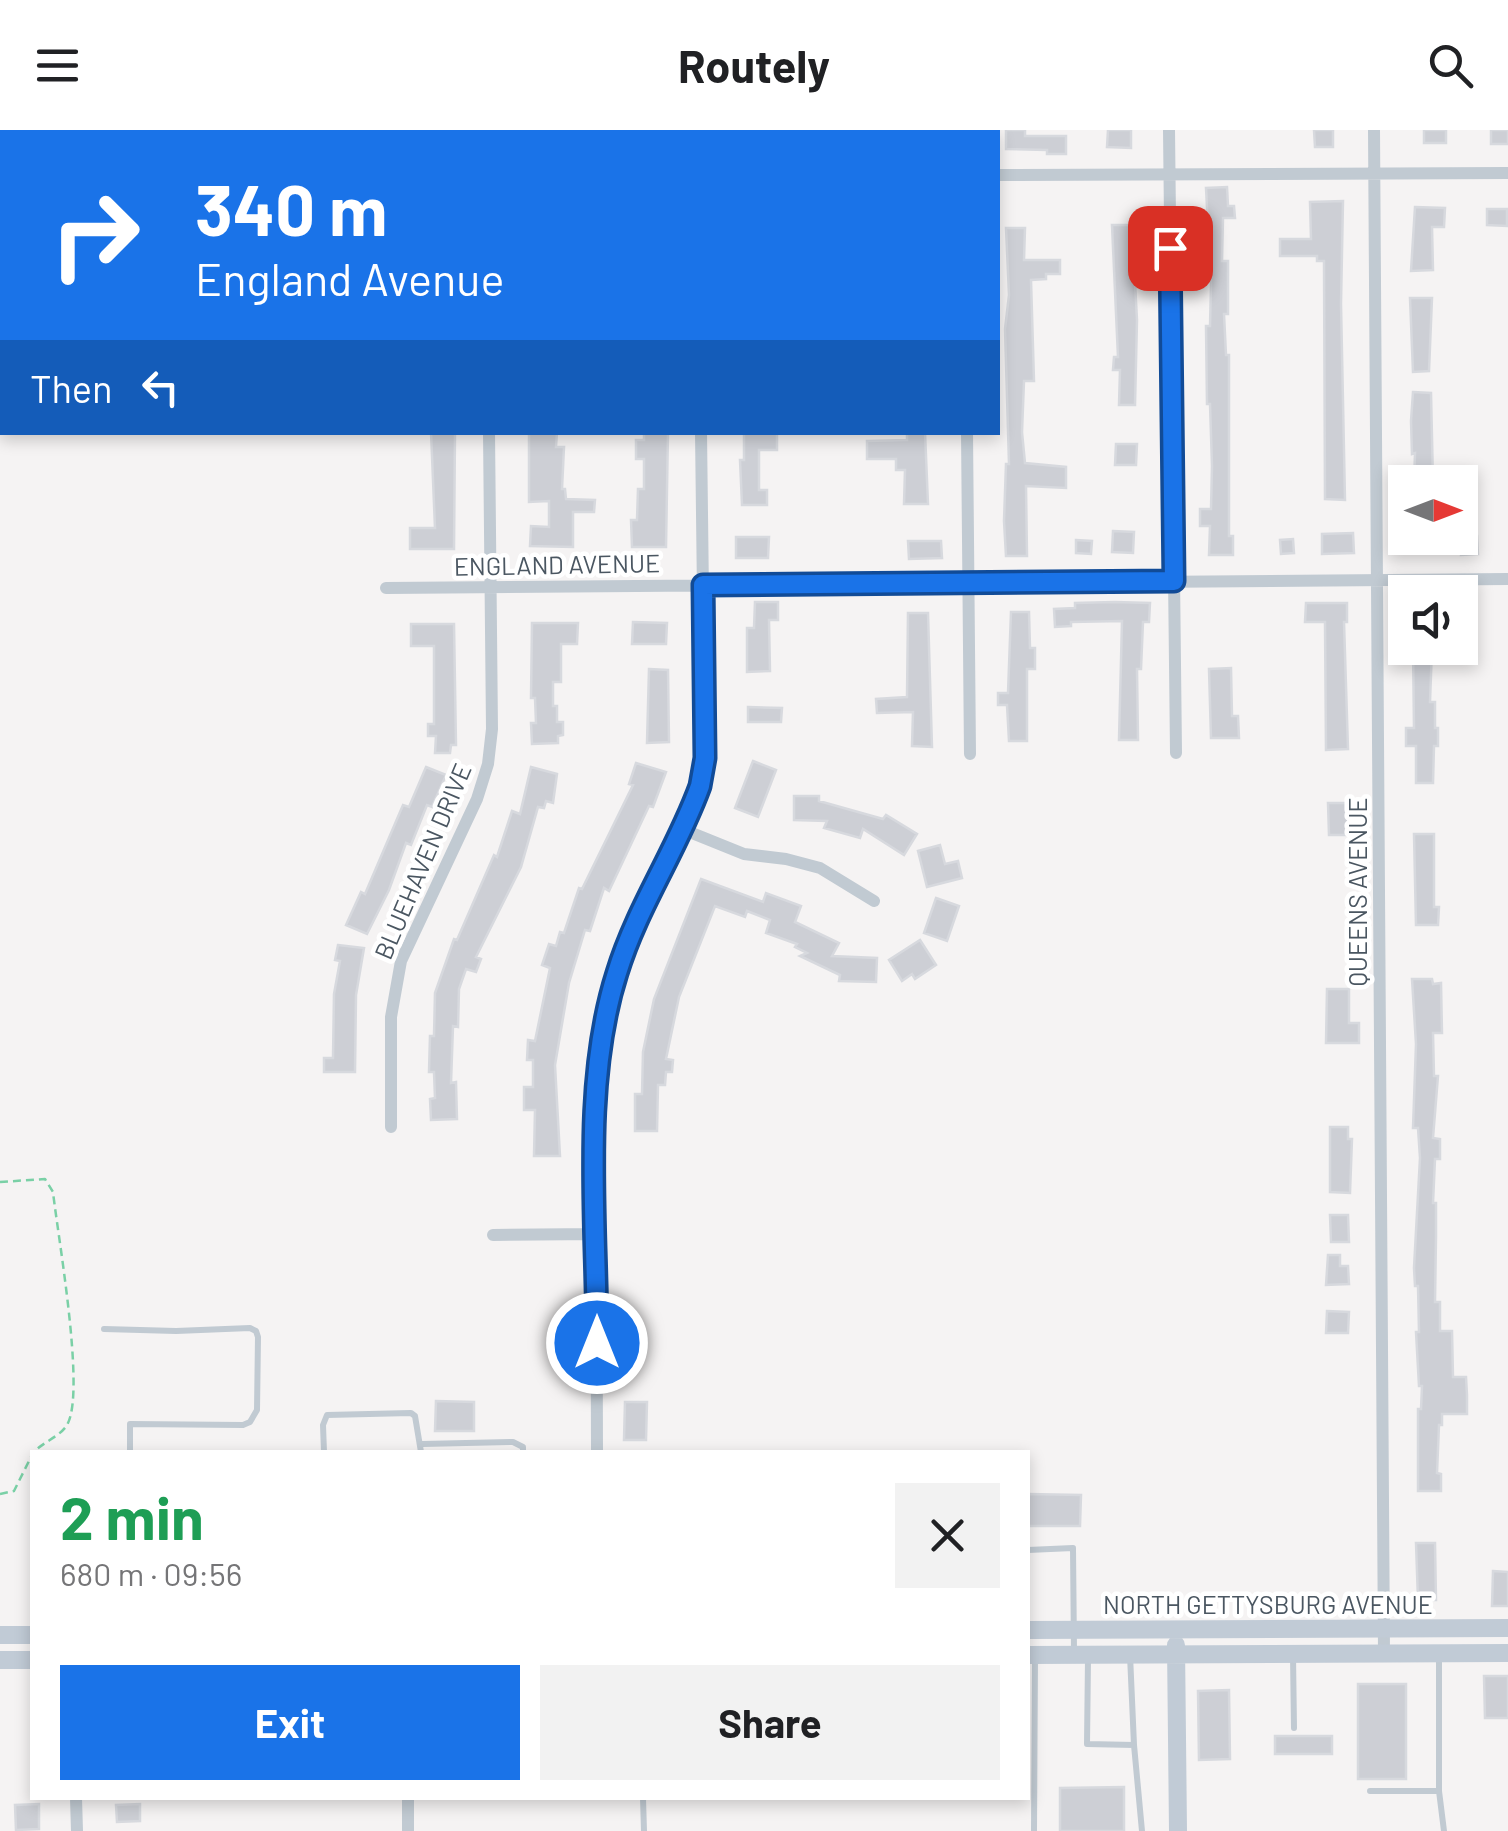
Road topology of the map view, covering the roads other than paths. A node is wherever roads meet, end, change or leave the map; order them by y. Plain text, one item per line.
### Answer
1 (1169, 130) edge
2 (1374, 130) edge
3 (1374, 173) junction
4 (1508, 173) edge
5 (1169, 174) junction
6 (1000, 175) edge
7 (489, 435) edge
8 (701, 435) edge
9 (967, 435) edge
10 (1508, 579) edge
11 (1378, 580) junction
12 (1174, 581) junction
13 (968, 583) junction
14 (703, 585) junction
15 (490, 587) junction
16 (386, 588) dead end
17 (970, 754) dead end
18 (1176, 754) dead end
19 (682, 828) junction
20 (874, 901) dead end
21 (391, 1126) dead end
22 (596, 1234) junction
23 (493, 1235) dead end
24 (104, 1329) dead end
25 (422, 1448) edge
26 (130, 1450) edge
27 (324, 1450) edge
28 (523, 1450) edge
29 (597, 1450) edge
30 (1030, 1550) edge
31 (1382, 1627) junction
32 (1508, 1628) edge
33 (1032, 1630) edge
34 (1074, 1630) junction
35 (1177, 1630) junction
36 (0, 1635) edge
37 (30, 1635) edge
38 (1384, 1653) junction
39 (1439, 1653) junction
40 (1508, 1653) edge
41 (1130, 1654) junction
42 (1176, 1654) junction
43 (1294, 1654) junction
44 (1032, 1655) edge
45 (1081, 1655) junction
46 (0, 1660) edge
47 (30, 1660) edge
48 (1032, 1695) edge
49 (1294, 1728) dead end
50 (1134, 1745) junction
51 (1370, 1791) dead end
52 (1439, 1791) junction
53 (76, 1800) edge
54 (408, 1800) edge
55 (642, 1800) edge
56 (77, 1831) edge
57 (408, 1831) edge
58 (644, 1831) edge
59 (1034, 1831) edge
60 (1142, 1831) edge
61 (1178, 1831) edge
62 (1444, 1831) edge

1 - 5 street
2 - 3 street, QUEENS AVENUE
3 - 4 street
3 - 5 street
3 - 11 street, QUEENS AVENUE
5 - 6 street
5 - 12 street
7 - 15 street, BLUEHAVEN DRIVE
8 - 14 street
9 - 13 street
10 - 11 street, ENGLAND AVENUE
11 - 12 street, ENGLAND AVENUE
11 - 31 street, QUEENS AVENUE
12 - 13 street, ENGLAND AVENUE
12 - 18 street
13 - 14 street, ENGLAND AVENUE
13 - 17 street
14 - 15 street, ENGLAND AVENUE
14 - 19 street
15 - 16 street, ENGLAND AVENUE
15 - 21 street, BLUEHAVEN DRIVE
19 - 20 street
19 - 22 street
22 - 23 street
22 - 29 street
24 - 26 lane
25 - 27 lane
25 - 28 lane
30 - 34 lane
31 - 32 main road, NORTH GETTYSBURG AVENUE
31 - 35 main road, NORTH GETTYSBURG AVENUE
31 - 38 street, QUEENS AVENUE
33 - 34 main road, NORTH GETTYSBURG AVENUE
33 - 44 main road
34 - 35 main road, NORTH GETTYSBURG AVENUE
34 - 45 lane
35 - 42 main road
36 - 37 main road
38 - 39 main road, NORTH GETTYSBURG AVENUE
38 - 43 main road, NORTH GETTYSBURG AVENUE
39 - 40 main road, NORTH GETTYSBURG AVENUE
39 - 52 lane
41 - 42 main road, NORTH GETTYSBURG AVENUE
41 - 45 main road, NORTH GETTYSBURG AVENUE
41 - 50 lane
42 - 43 main road, NORTH GETTYSBURG AVENUE
42 - 61 main road
43 - 49 lane
44 - 45 main road, NORTH GETTYSBURG AVENUE
44 - 48 lane
45 - 50 lane
46 - 47 main road
48 - 59 lane
50 - 60 lane
51 - 52 lane
52 - 62 lane
53 - 56 street
54 - 57 street
55 - 58 lane

